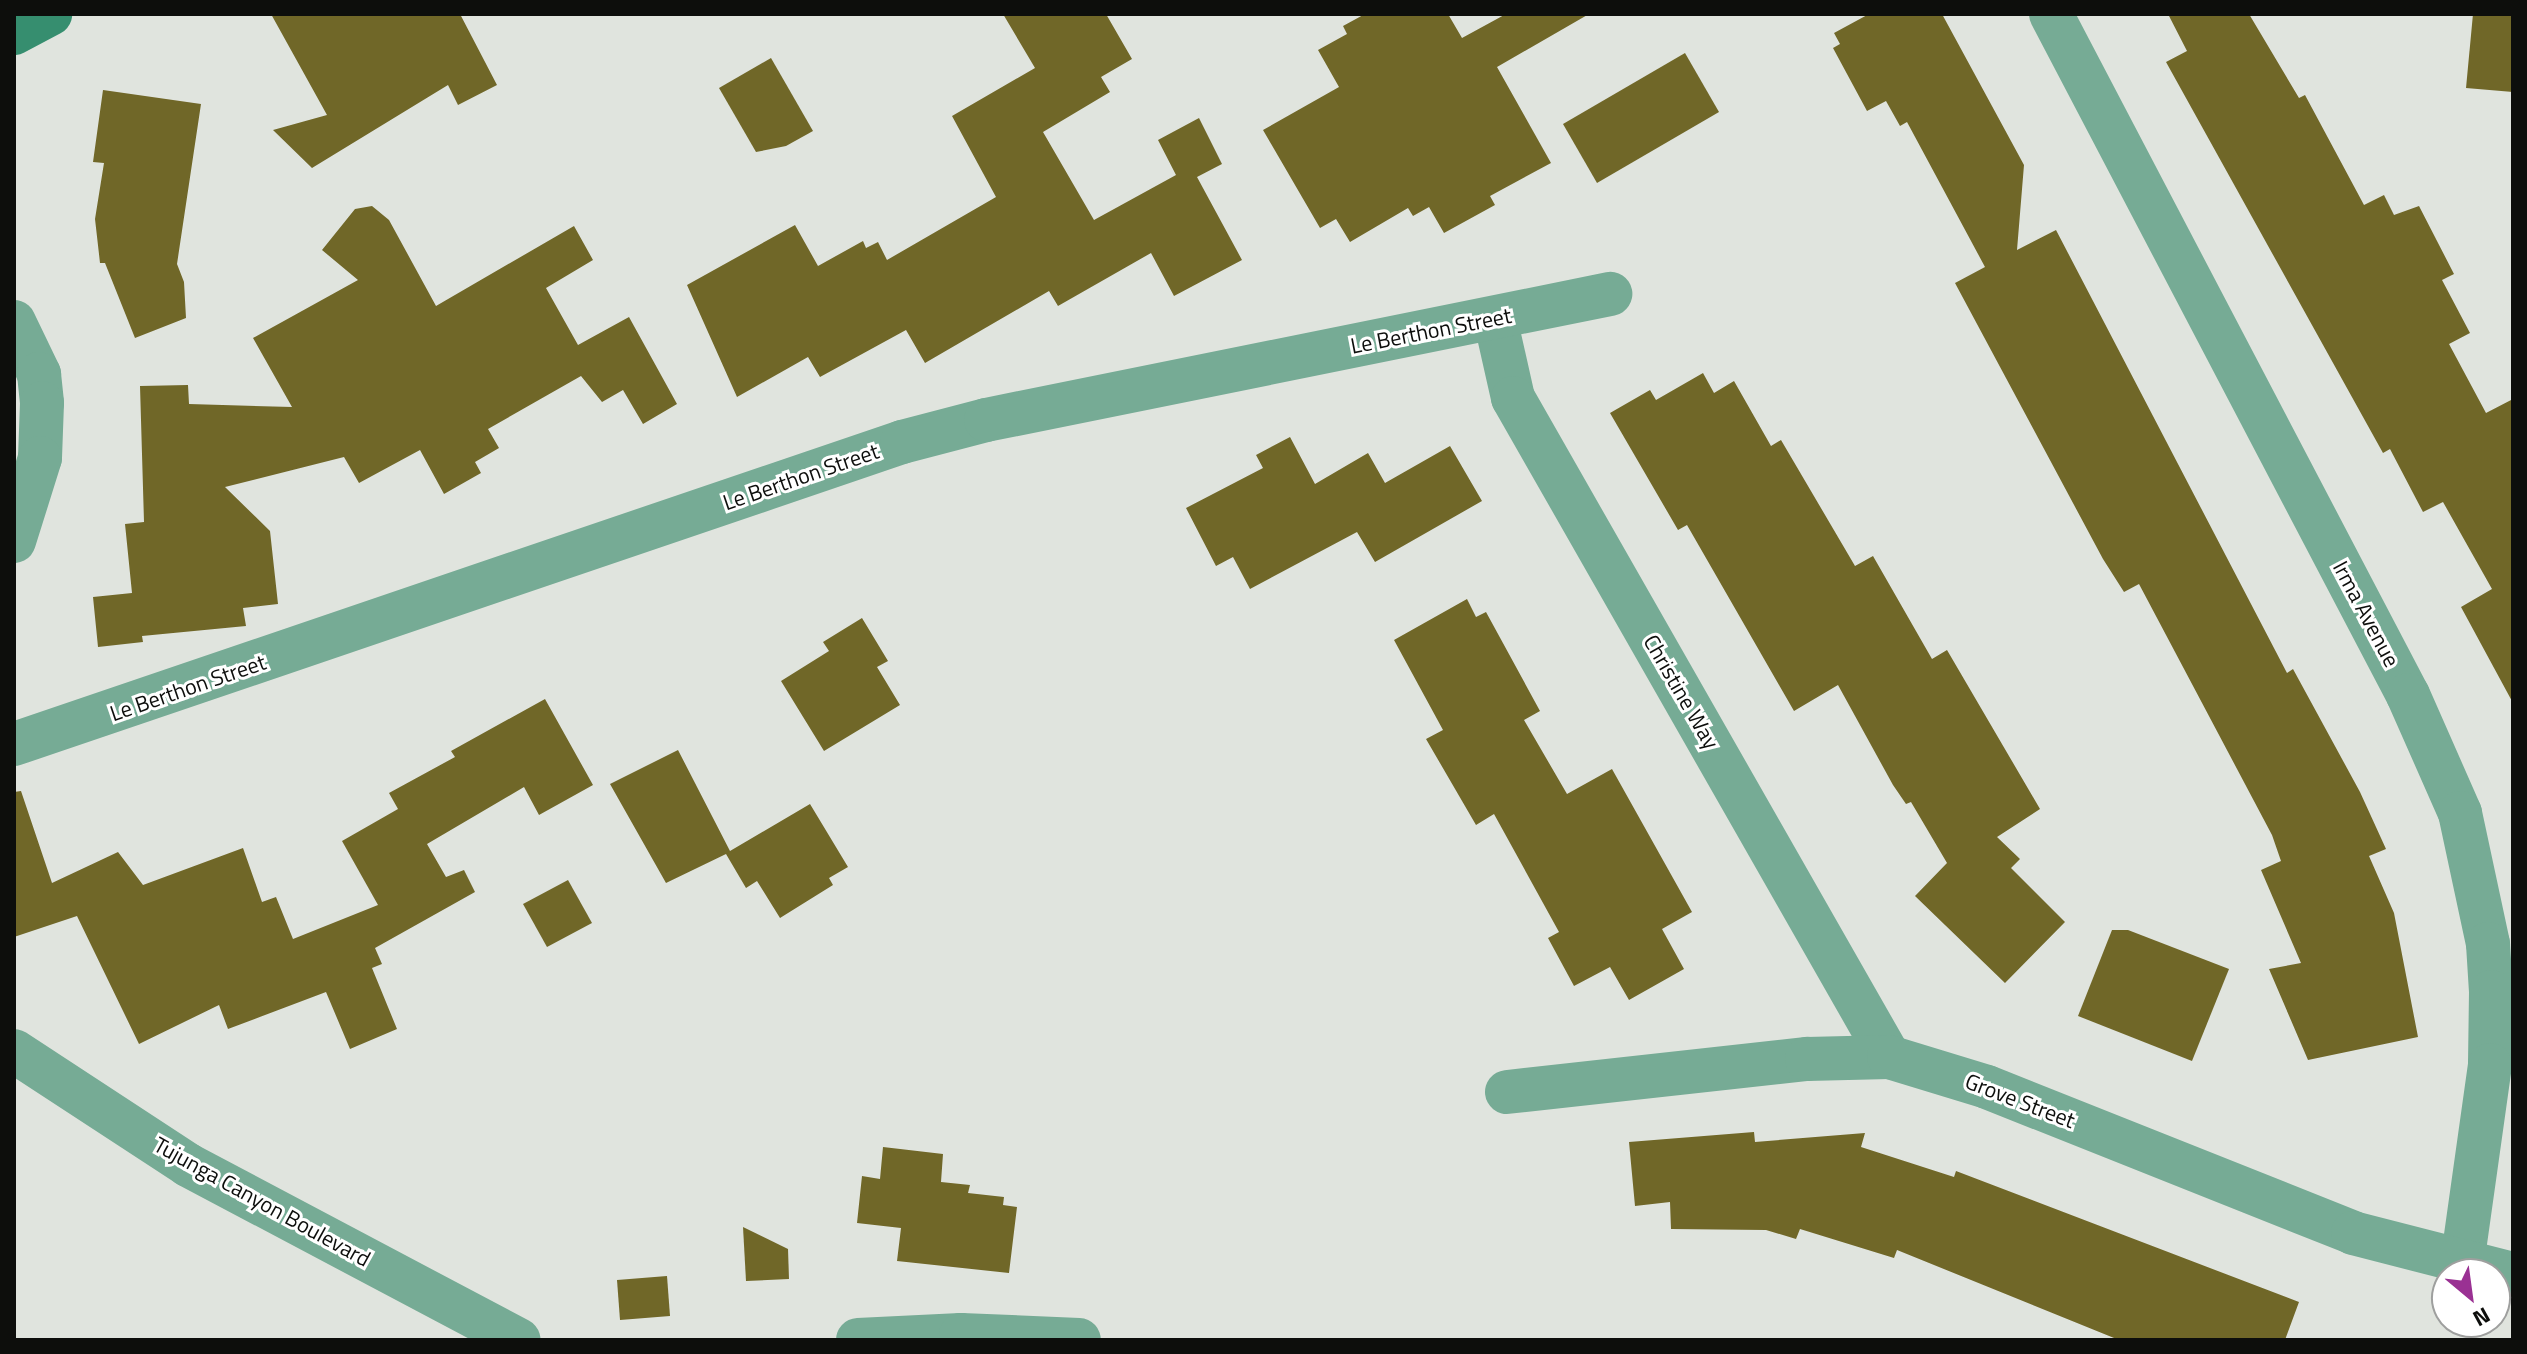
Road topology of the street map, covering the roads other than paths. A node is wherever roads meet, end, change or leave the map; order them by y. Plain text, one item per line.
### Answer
1 (50, 14) edge
2 (2051, 14) edge
3 (14, 33) edge
4 (1610, 294) dead end
5 (1495, 318) junction
6 (14, 322) edge
7 (14, 541) edge
8 (14, 744) edge
9 (14, 1051) edge
10 (1889, 1057) junction
11 (1507, 1092) dead end
12 (2441, 1258) edge
13 (2463, 1258) edge
14 (518, 1340) edge
15 (858, 1340) edge
16 (1079, 1340) edge

1 - 3 street
2 - 13 street, Irma Avenue
4 - 5 street, Le Berthon Street
5 - 8 street, Le Berthon Street
5 - 10 street, Christine Way
6 - 7 street
9 - 14 street, Tujunga Canyon Boulevard
10 - 11 street, Grove Street
10 - 12 street, Grove Street
15 - 16 street

